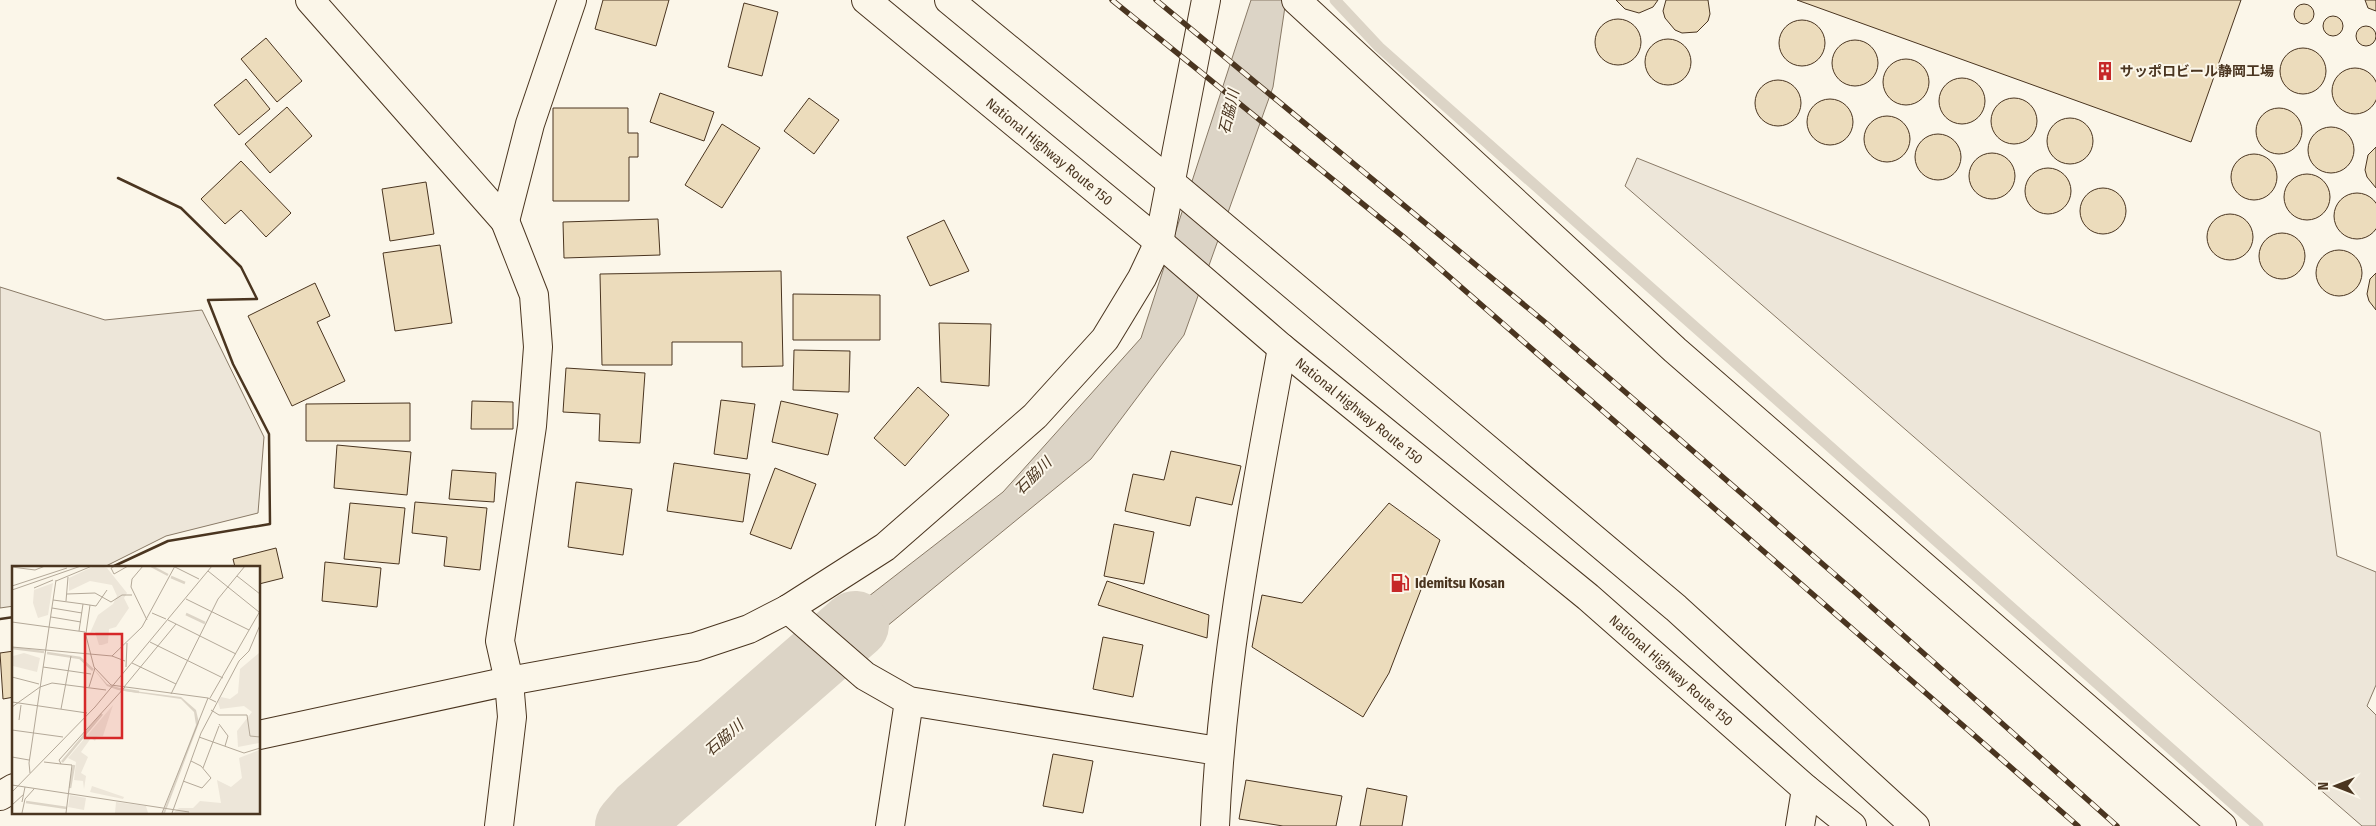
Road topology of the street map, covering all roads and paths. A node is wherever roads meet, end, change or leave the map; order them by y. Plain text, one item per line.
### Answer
1 (310, 0) edge
2 (572, 0) edge
3 (866, 0) edge
4 (949, 0) edge
5 (1206, 0) edge
6 (1296, 0) edge
7 (1176, 186) junction
8 (505, 221) junction
9 (1161, 244) junction
10 (1282, 348) junction
11 (788, 609) junction
12 (509, 681) junction
13 (909, 701) junction
14 (260, 735) edge
15 (1218, 751) junction
16 (12, 789) edge
17 (1806, 789) junction
18 (0, 796) edge
19 (499, 826) edge
20 (890, 826) edge
21 (1215, 826) edge
22 (1800, 826) edge
23 (1852, 826) edge
24 (1915, 826) edge
25 (2222, 826) edge

1 - 8 main road
2 - 8 main road
3 - 9 main road, National Highway Route 150
4 - 7 main road
5 - 7 main road
6 - 25 main road
7 - 9 main road
7 - 24 main road
8 - 12 main road
9 - 10 main road, National Highway Route 150
9 - 11 main road
10 - 15 main road
10 - 17 main road, National Highway Route 150
11 - 12 main road
11 - 13 main road
12 - 14 main road
12 - 19 main road
13 - 15 main road
13 - 20 main road
15 - 21 main road
16 - 18 main road
17 - 22 main road
17 - 23 main road, National Highway Route 150

